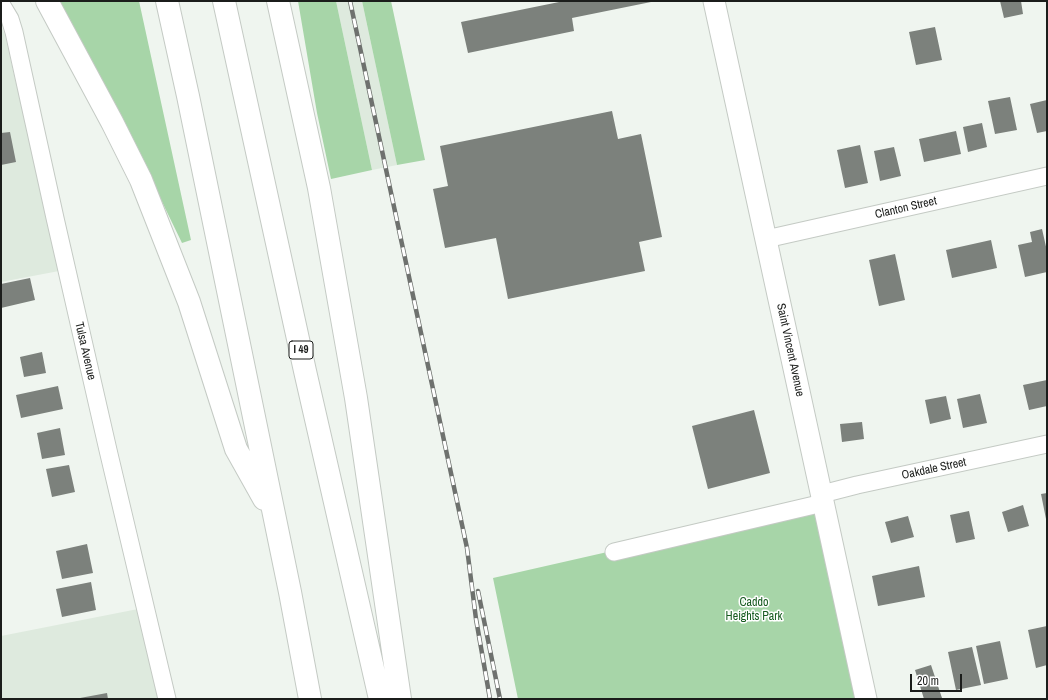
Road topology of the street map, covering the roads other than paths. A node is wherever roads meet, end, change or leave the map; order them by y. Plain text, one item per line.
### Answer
1 (47, 1) edge
2 (167, 1) edge
3 (224, 1) edge
4 (278, 1) edge
5 (714, 1) edge
6 (1, 4) edge
7 (1047, 176) edge
8 (766, 239) junction
9 (1047, 444) edge
10 (823, 498) junction
11 (274, 518) junction
12 (614, 552) dead end
13 (167, 699) edge
14 (310, 699) edge
15 (380, 699) edge
16 (400, 699) edge
17 (866, 699) edge

1 - 11 highway
2 - 11 highway
3 - 15 highway, I 49
4 - 16 highway
5 - 8 street, Saint Vincent Avenue
6 - 13 street, Tulsa Avenue
7 - 8 street, Clanton Street
8 - 10 street, Saint Vincent Avenue
9 - 10 street, Oakdale Street
10 - 12 street, Oakdale Street
10 - 17 street, Saint Vincent Avenue
11 - 14 highway

